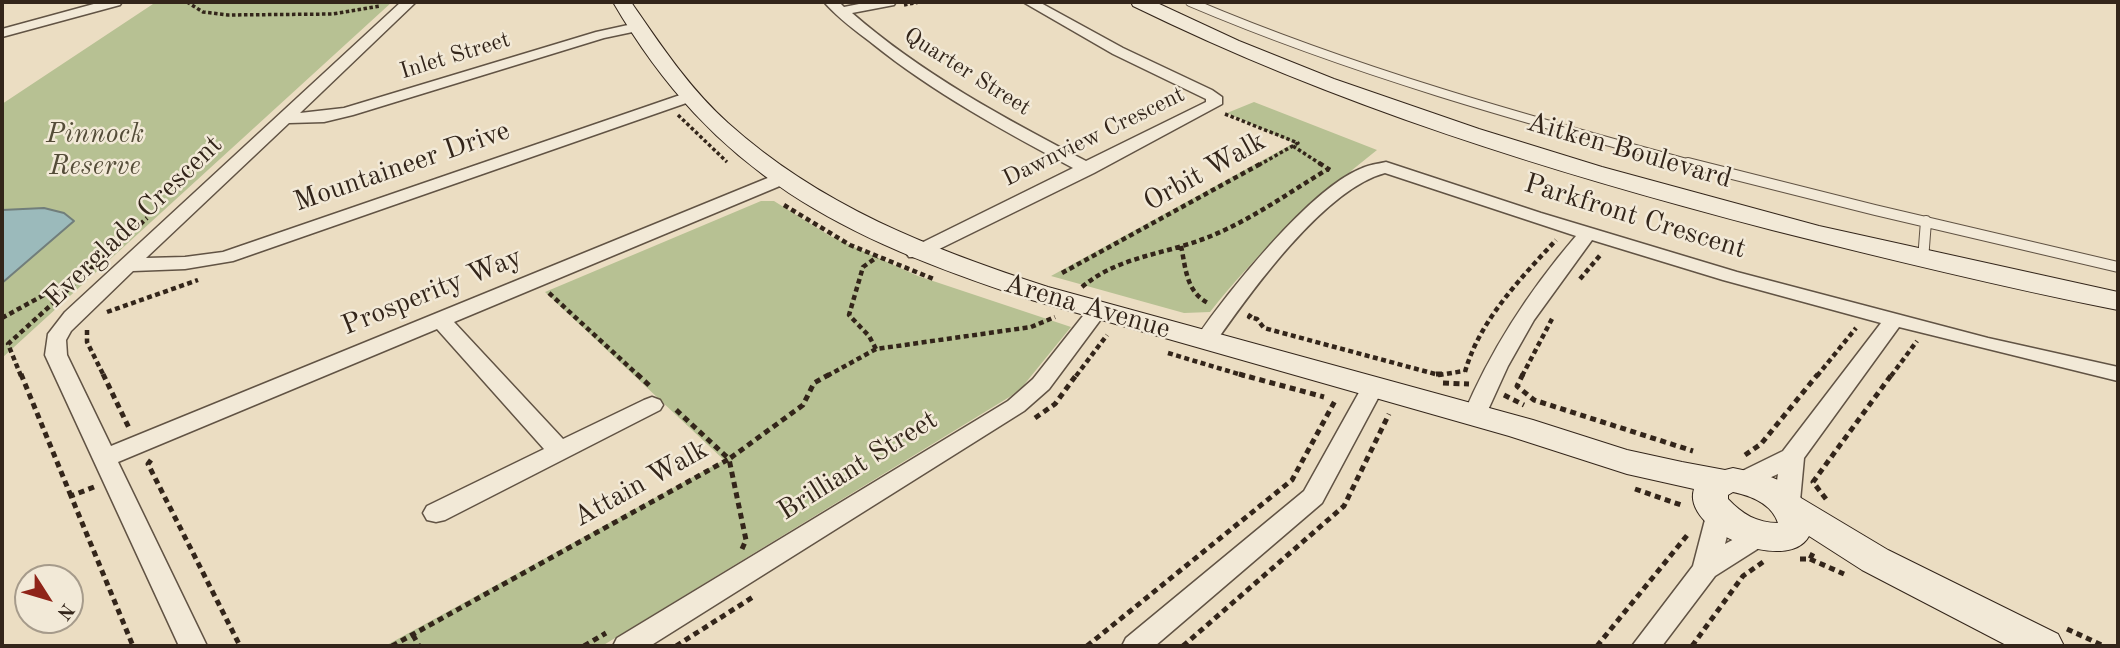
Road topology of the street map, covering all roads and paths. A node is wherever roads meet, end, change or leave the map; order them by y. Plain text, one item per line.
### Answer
1 (115, 2) edge
2 (187, 2) edge
3 (409, 2) edge
4 (622, 2) edge
5 (889, 2) edge
6 (1030, 2) edge
7 (1140, 2) edge
8 (1190, 2) edge
9 (381, 6) dead end
10 (836, 7) edge
11 (637, 27) junction
12 (2, 33) edge
13 (689, 97) junction
14 (1227, 113) dead end
15 (284, 118) junction
16 (1292, 146) junction
17 (1088, 169) junction
18 (1328, 169) junction
19 (781, 179) junction
20 (1354, 179) junction
21 (1926, 221) junction
22 (1545, 232) dead end
23 (1584, 238) junction
24 (1181, 246) junction
25 (907, 249) junction
26 (1923, 260) junction
27 (128, 265) junction
28 (2118, 267) edge
29 (1062, 273) dead end
30 (112, 279) junction
31 (1576, 284) dead end
32 (1072, 285) dead end
33 (546, 290) dead end
34 (1091, 297) junction
35 (2118, 302) edge
36 (108, 306) dead end
37 (1257, 306) dead end
38 (1558, 308) dead end
39 (1227, 310) junction
40 (98, 315) dead end
41 (1249, 317) junction
42 (2, 318) edge
43 (1054, 318) dead end
44 (440, 319) junction
45 (1846, 321) dead end
46 (90, 324) dead end
47 (1891, 326) junction
48 (1918, 340) junction
49 (1205, 341) junction
50 (1930, 343) dead end
51 (876, 349) junction
52 (1464, 371) dead end
53 (2118, 374) edge
54 (1435, 383) dead end
55 (1373, 387) junction
56 (656, 397) junction
57 (1336, 399) dead end
58 (1481, 402) junction
59 (1527, 407) dead end
60 (146, 451) junction
61 (560, 451) junction
62 (1699, 453) dead end
63 (1792, 457) junction
64 (105, 458) junction
65 (729, 459) junction
66 (148, 464) junction
67 (115, 478) junction
68 (1722, 494) junction
69 (1830, 503) dead end
70 (436, 513) dead end
71 (1778, 528) junction
72 (735, 555) dead end
73 (1706, 569) junction
74 (413, 635) junction
75 (2051, 635) edge
76 (623, 636) edge
77 (133, 646) edge
78 (193, 646) edge
79 (240, 646) edge
80 (392, 646) edge
81 (419, 646) edge
82 (584, 646) edge
83 (1087, 646) edge
84 (1136, 646) edge
85 (1597, 646) edge
86 (1646, 646) edge
87 (1692, 646) edge
88 (2104, 646) edge

1 - 12 street
2 - 9 path
3 - 15 street, Everglade Crescent
4 - 11 street, Arena Avenue
5 - 10 street
6 - 17 street, Dawnview Crescent
7 - 26 street, Aitken Boulevard
8 - 21 lane
10 - 17 street, Quarter Street
11 - 13 street, Arena Avenue
11 - 15 street, Inlet Street
13 - 19 street, Arena Avenue
13 - 27 street, Mountaineer Drive
14 - 16 path, Orbit Walk
15 - 27 street, Everglade Crescent
16 - 18 path
16 - 29 path, Orbit Walk
17 - 25 street, Dawnview Crescent
18 - 20 path
18 - 24 path
19 - 25 street, Arena Avenue
19 - 44 street, Prosperity Way
20 - 23 street, Parkfront Crescent
20 - 39 street, Parkfront Crescent
21 - 26 lane
21 - 28 lane
22 - 23 path
23 - 31 path
23 - 47 street, Parkfront Crescent
23 - 58 street
24 - 34 path
24 - 39 path
25 - 34 street, Arena Avenue
25 - 51 path
26 - 35 street, Aitken Boulevard
27 - 30 street, Everglade Crescent
30 - 42 path
30 - 64 street, Everglade Crescent
32 - 34 path
33 - 56 path, Attain Walk
34 - 49 street, Arena Avenue
34 - 76 street, Brilliant Street
36 - 40 path
37 - 41 path
38 - 62 path
39 - 41 path
39 - 49 street, Parkfront Crescent
41 - 52 path
43 - 51 path
44 - 60 street, Prosperity Way
44 - 61 street
45 - 68 path
46 - 60 path
47 - 48 path
47 - 53 street, Parkfront Crescent
47 - 63 street
48 - 50 path
48 - 69 path
49 - 55 street, Arena Avenue
51 - 65 path
54 - 58 path
55 - 58 street, Arena Avenue
55 - 84 street
56 - 61 street
56 - 65 path, Attain Walk
57 - 83 path
58 - 59 path
58 - 68 street, Arena Avenue
60 - 64 street, Prosperity Way
60 - 66 path
60 - 66 path
61 - 70 street
63 - 68 street
63 - 71 street
64 - 67 street, Everglade Crescent
65 - 72 path
65 - 74 path, Attain Walk
66 - 67 path
66 - 79 path
67 - 77 path
67 - 78 street, Everglade Crescent
68 - 71 street
68 - 71 street
68 - 73 street
68 - 85 path
71 - 73 street
71 - 75 street
71 - 87 path
73 - 86 street
74 - 80 path, Attain Walk
74 - 81 path
75 - 88 path
76 - 82 path

